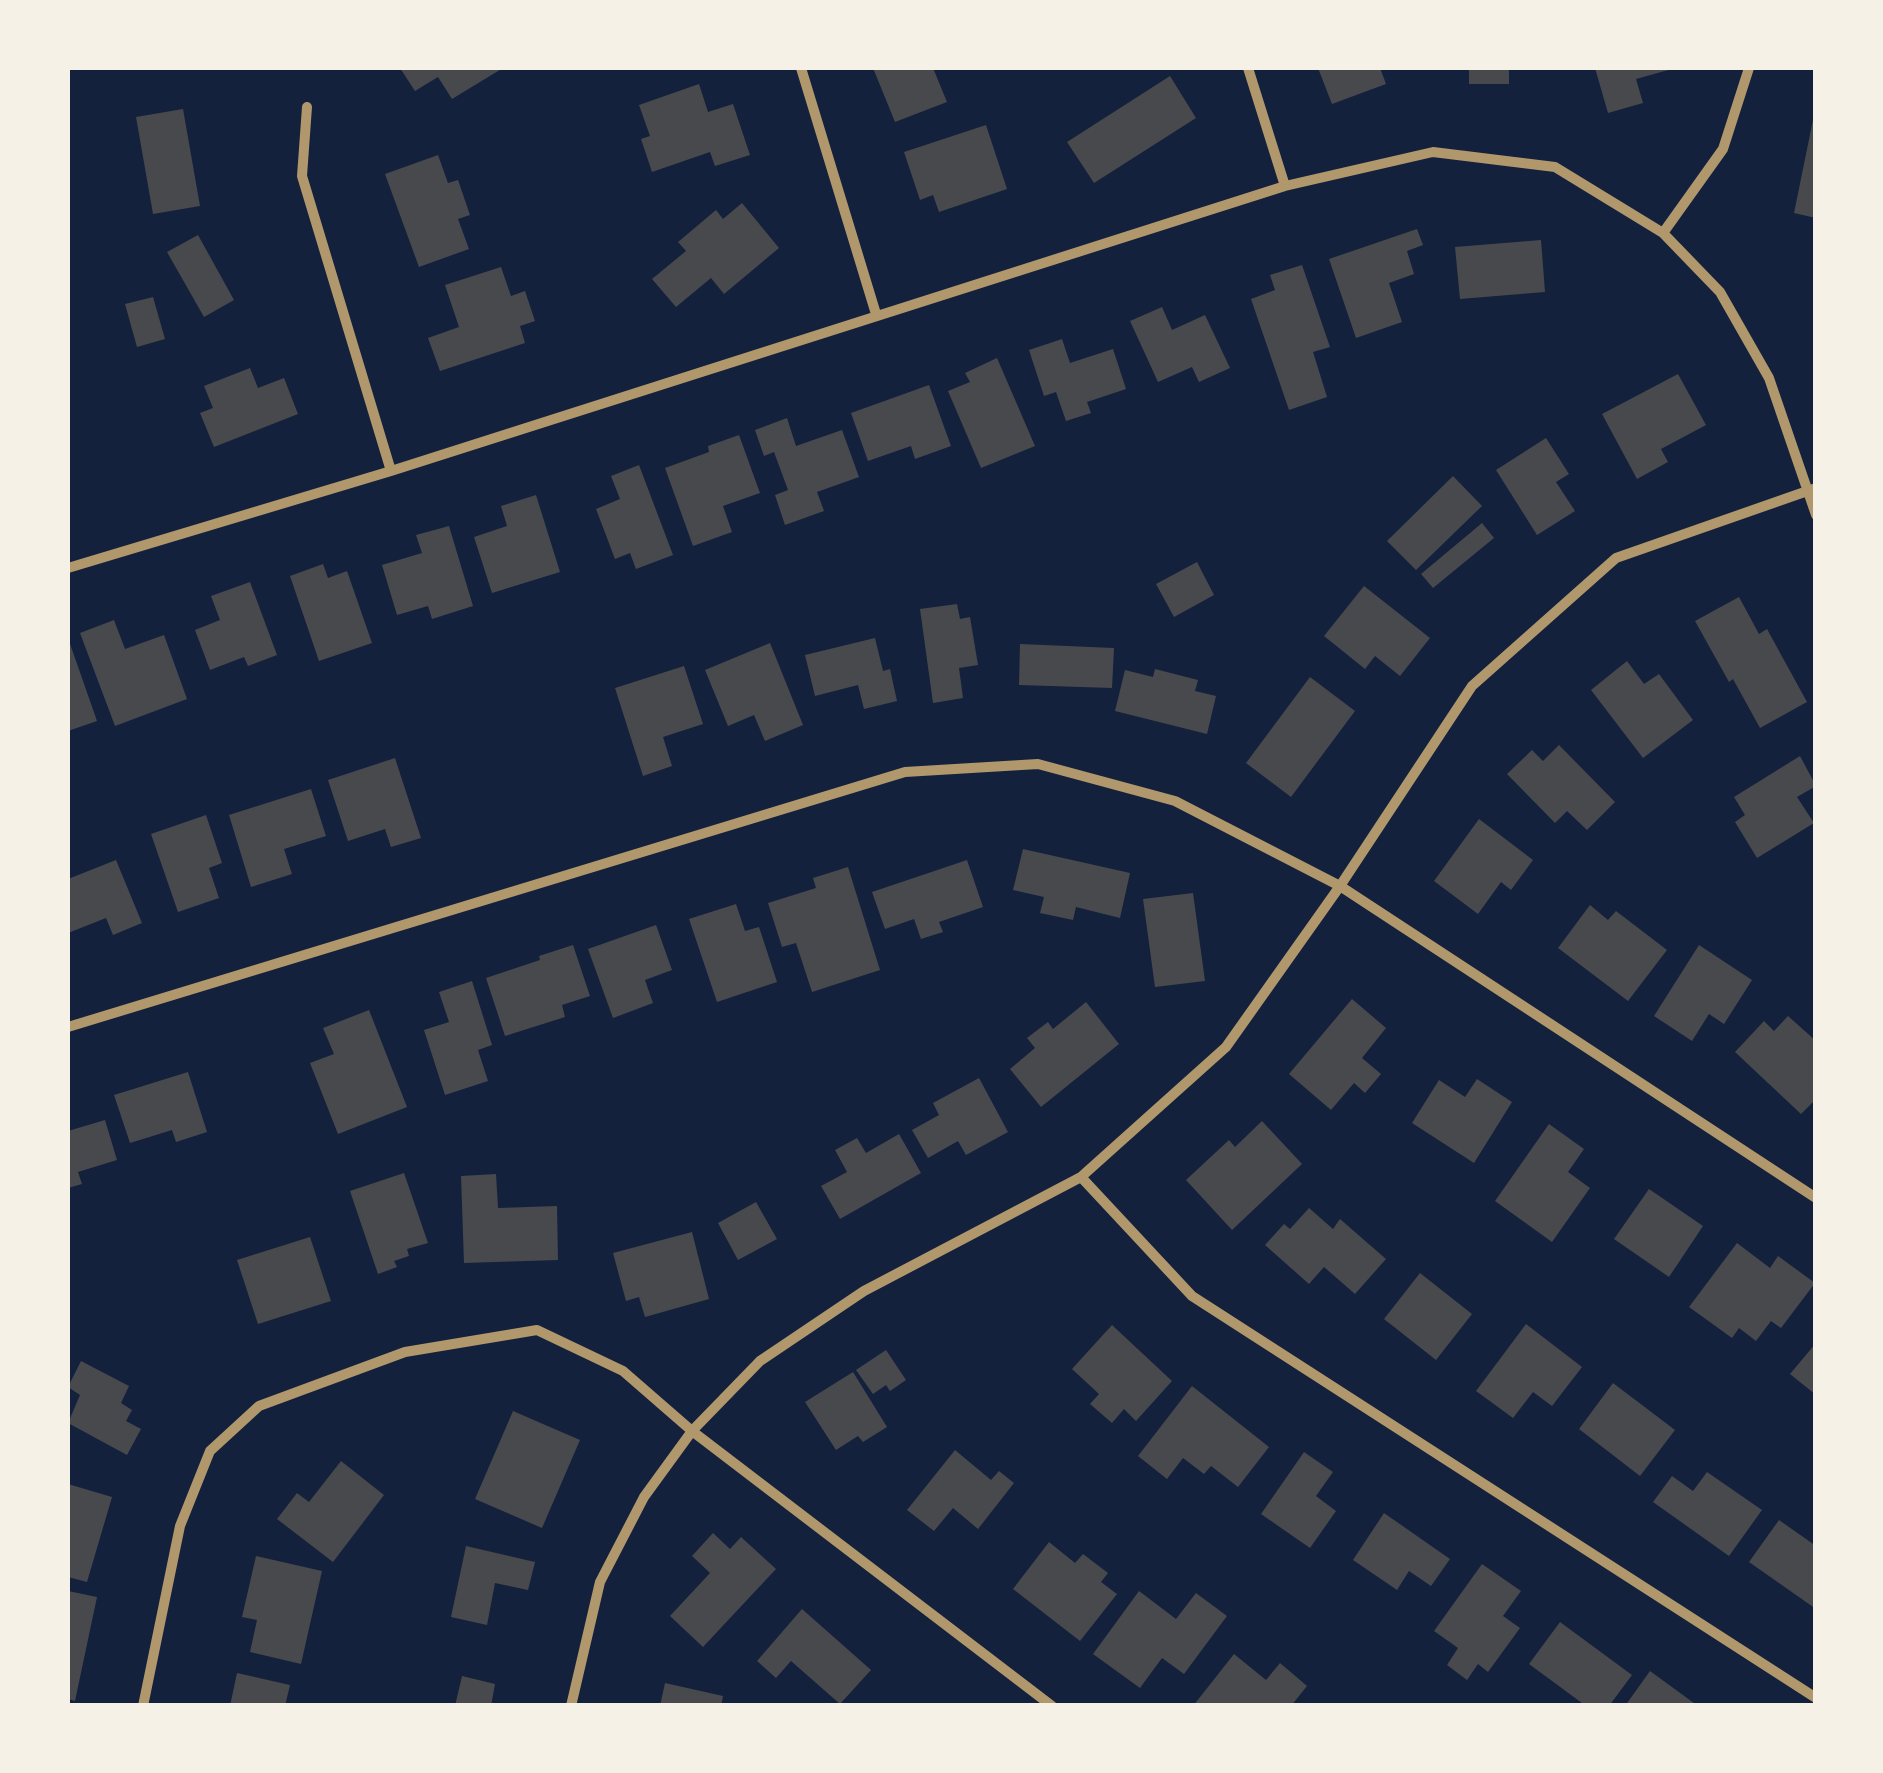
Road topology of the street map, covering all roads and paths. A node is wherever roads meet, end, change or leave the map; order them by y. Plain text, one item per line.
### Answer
1 (802, 68) edge
2 (1248, 68) edge
3 (1750, 68) edge
4 (307, 107) dead end
5 (1285, 186) junction
6 (1663, 233) junction
7 (876, 314) junction
8 (391, 471) junction
9 (1811, 489) edge
10 (1816, 515) edge
11 (68, 568) edge
12 (1340, 886) junction
13 (68, 1027) edge
14 (1081, 1177) junction
15 (1816, 1198) edge
16 (692, 1431) junction
17 (1816, 1698) edge
18 (143, 1706) edge
19 (572, 1706) edge
20 (1052, 1706) edge

1 - 7 street
2 - 5 street
3 - 6 street
4 - 8 street
5 - 6 street
5 - 7 street
6 - 9 street
7 - 8 street
8 - 11 street
9 - 10 street
9 - 12 street
12 - 13 street
12 - 14 street
12 - 15 street
14 - 16 street
14 - 17 street
16 - 18 street
16 - 19 street
16 - 20 street

